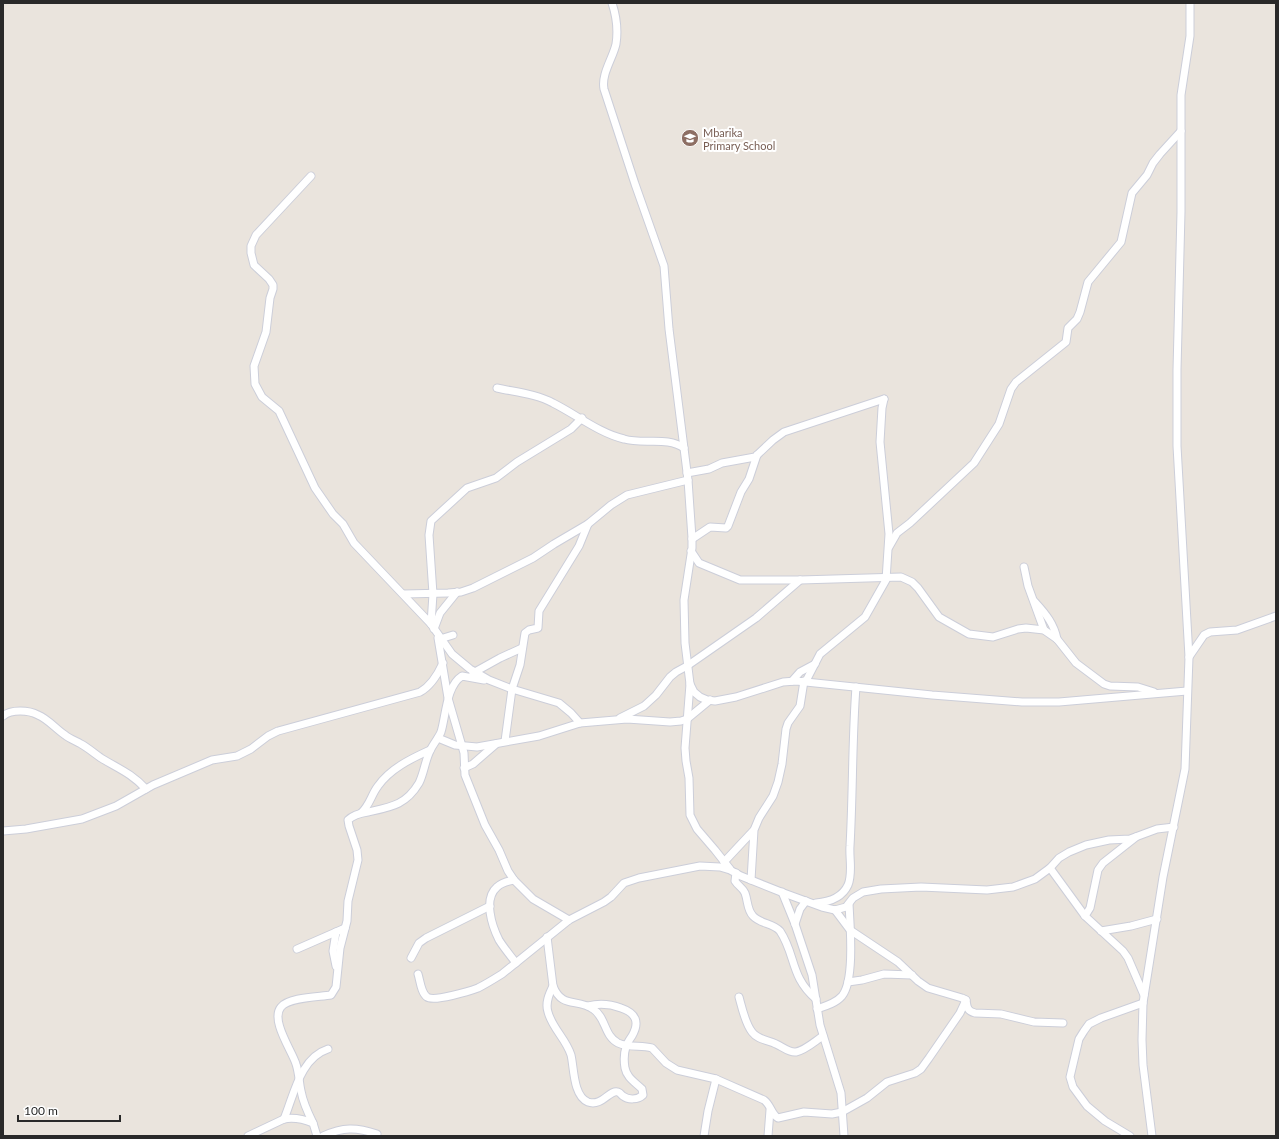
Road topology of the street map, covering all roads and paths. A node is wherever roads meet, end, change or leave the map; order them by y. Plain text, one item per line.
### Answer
1 (612, 3) edge
2 (1190, 3) edge
3 (1181, 130) junction
4 (311, 176) dead end
5 (497, 388) dead end
6 (582, 418) junction
7 (684, 448) junction
8 (757, 456) junction
9 (688, 476) junction
10 (588, 524) junction
11 (692, 539) junction
12 (889, 547) junction
13 (691, 552) junction
14 (1024, 566) dead end
15 (887, 577) junction
16 (800, 580) junction
17 (457, 592) junction
18 (404, 594) junction
19 (433, 594) junction
20 (1032, 599) junction
21 (1276, 616) edge
22 (432, 626) junction
23 (1044, 630) junction
24 (452, 635) dead end
25 (439, 637) junction
26 (1057, 639) junction
27 (522, 648) junction
28 (1189, 657) junction
29 (442, 663) junction
30 (815, 664) junction
31 (687, 666) junction
32 (475, 672) junction
33 (445, 675) junction
34 (437, 676) junction
35 (462, 676) junction
36 (489, 680) junction
37 (792, 681) junction
38 (805, 681) junction
39 (690, 684) junction
40 (856, 687) junction
41 (512, 689) junction
42 (1187, 691) junction
43 (1157, 693) junction
44 (448, 698) junction
45 (710, 700) junction
46 (3, 716) edge
47 (687, 719) junction
48 (614, 720) junction
49 (580, 723) junction
50 (438, 738) junction
51 (506, 738) junction
52 (496, 744) junction
53 (462, 746) junction
54 (430, 750) junction
55 (464, 768) junction
56 (146, 789) junction
57 (359, 814) junction
58 (1174, 827) junction
59 (754, 830) junction
60 (3, 831) edge
61 (1136, 837) junction
62 (724, 862) junction
63 (1050, 868) junction
64 (733, 871) junction
65 (514, 880) junction
66 (751, 880) junction
67 (782, 892) junction
68 (810, 902) junction
69 (849, 904) junction
70 (490, 906) junction
71 (835, 910) junction
72 (1085, 916) junction
73 (1157, 919) junction
74 (569, 920) junction
75 (795, 924) junction
76 (345, 928) junction
77 (850, 930) junction
78 (1101, 931) junction
79 (336, 932) junction
80 (548, 937) junction
81 (297, 950) dead end
82 (411, 958) dead end
83 (516, 962) junction
84 (338, 970) junction
85 (418, 974) dead end
86 (912, 976) junction
87 (848, 982) junction
88 (553, 986) junction
89 (1144, 995) junction
90 (739, 997) dead end
91 (816, 999) junction
92 (966, 1000) junction
93 (1143, 1003) junction
94 (588, 1006) junction
95 (817, 1009) junction
96 (1063, 1022) dead end
97 (823, 1036) junction
98 (626, 1046) junction
99 (328, 1049) dead end
100 (716, 1079) junction
101 (299, 1080) junction
102 (770, 1106) junction
103 (842, 1112) junction
104 (780, 1118) junction
105 (284, 1119) junction
106 (313, 1123) junction
107 (769, 1128) junction
108 (377, 1134) dead end
109 (248, 1136) edge
110 (317, 1136) edge
111 (323, 1136) edge
112 (704, 1136) edge
113 (768, 1136) edge
114 (844, 1136) edge
115 (1130, 1136) edge
116 (1152, 1136) edge

1 - 7 street
2 - 3 street
3 - 12 street
3 - 28 street
4 - 18 street
5 - 6 street
6 - 7 street
6 - 19 street
7 - 9 street
8 - 9 street
8 - 11 street
8 - 12 street
9 - 10 street
9 - 11 street
10 - 17 street
10 - 27 street
11 - 13 street
12 - 15 street
13 - 16 street
13 - 31 street
14 - 20 street
15 - 16 street
15 - 23 street
15 - 30 street
16 - 31 street
17 - 19 street
17 - 22 street
18 - 19 street
18 - 22 street
19 - 22 street
20 - 23 street
20 - 26 street
21 - 28 street
22 - 25 street
23 - 26 street
24 - 25 street
25 - 29 street
25 - 32 street
26 - 43 street
27 - 32 street
27 - 41 street
28 - 42 street
29 - 33 street
29 - 34 street
30 - 37 street
30 - 38 street
31 - 39 street
31 - 48 street
32 - 35 street
32 - 36 street
33 - 34 street
33 - 35 street
33 - 44 street
34 - 56 street
35 - 36 street
35 - 44 street
36 - 41 street
37 - 38 street
37 - 45 street
38 - 40 street
38 - 59 street
39 - 45 street
39 - 47 street
40 - 43 street
40 - 68 street
41 - 49 street
41 - 51 street
42 - 43 street
42 - 58 street
44 - 50 street
44 - 53 street
45 - 47 street
46 - 56 street
47 - 48 street
47 - 62 street
48 - 49 street
49 - 51 street
50 - 53 street
50 - 54 street
51 - 52 street
52 - 53 street
52 - 55 street
53 - 55 street
54 - 57 street
54 - 57 street
55 - 65 street
56 - 60 street
57 - 76 street
58 - 61 street
58 - 73 street
59 - 62 street
59 - 66 street
61 - 63 street
61 - 72 street
62 - 64 street
63 - 69 street
63 - 72 street
64 - 66 street
64 - 74 street
64 - 91 street
65 - 70 street
65 - 74 street
66 - 67 street
67 - 68 street
67 - 75 street
68 - 71 street
68 - 75 street
69 - 71 street
69 - 77 street
70 - 82 street
70 - 83 street
71 - 77 street
72 - 78 street
73 - 78 street
73 - 89 street
74 - 80 street
75 - 91 street
76 - 79 street
76 - 84 street
77 - 86 street
77 - 87 street
78 - 89 street
79 - 81 street
79 - 84 street
80 - 83 street
80 - 88 street
83 - 85 street
84 - 101 street
86 - 87 street
86 - 92 street
87 - 95 street
88 - 94 street
88 - 98 street
89 - 93 street
90 - 97 street
91 - 95 street
92 - 96 street
92 - 103 street
93 - 115 street
93 - 116 street
94 - 98 street
94 - 98 street
95 - 97 street
97 - 103 street
98 - 100 street
99 - 101 street
100 - 102 street
100 - 112 street
101 - 105 street
101 - 106 street
102 - 104 street
102 - 107 street
103 - 104 street
103 - 114 street
104 - 107 street
105 - 106 street
105 - 109 street
106 - 110 street
107 - 113 street
108 - 111 street

